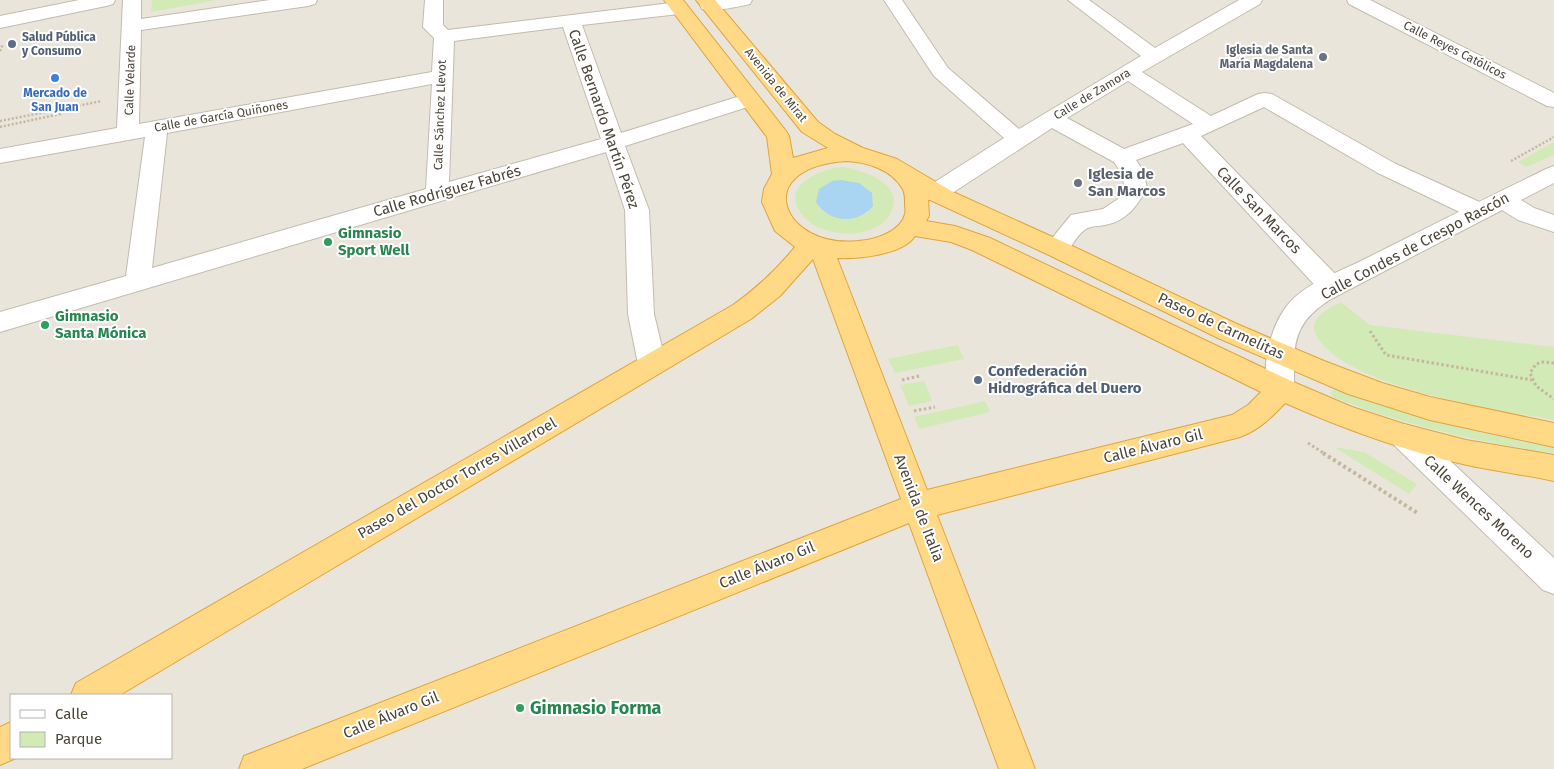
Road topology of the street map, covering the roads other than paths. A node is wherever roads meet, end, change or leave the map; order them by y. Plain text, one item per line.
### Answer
1 (106, 0) edge
2 (132, 0) edge
3 (302, 0) edge
4 (434, 0) edge
5 (744, 0) edge
6 (893, 0) edge
7 (1077, 0) edge
8 (1252, 0) edge
9 (1356, 0) edge
10 (707, 3) edge
11 (676, 4) edge
12 (0, 22) edge
13 (571, 22) junction
14 (131, 26) junction
15 (444, 36) junction
16 (1154, 56) junction
17 (1128, 72) junction
18 (442, 76) junction
19 (750, 99) junction
20 (1554, 101) edge
21 (1052, 119) junction
22 (1214, 123) junction
23 (157, 128) junction
24 (1186, 133) junction
25 (128, 134) junction
26 (1018, 140) junction
27 (614, 142) junction
28 (859, 154) junction
29 (0, 156) edge
30 (1122, 157) junction
31 (904, 174) junction
32 (1554, 174) edge
33 (784, 175) junction
34 (935, 193) junction
35 (437, 194) junction
36 (1503, 200) junction
37 (1478, 211) junction
38 (1554, 224) edge
39 (911, 227) junction
40 (816, 246) junction
41 (1056, 248) junction
42 (138, 282) junction
43 (1332, 287) junction
44 (0, 322) edge
45 (1280, 355) junction
46 (652, 364) junction
47 (1281, 389) junction
48 (1554, 434) edge
49 (1404, 436) junction
50 (1554, 468) edge
51 (918, 506) junction
52 (1554, 579) edge
53 (90, 694) edge
54 (257, 769) edge
55 (1018, 769) edge

1 - 12 street
2 - 14 street, Calle Velarde
3 - 14 street
4 - 15 street
5 - 10 street
6 - 26 street
7 - 16 street
8 - 16 street, Calle de Zamora
9 - 20 street, Calle Reyes Católicos
10 - 28 highway, Avenida de Mirat
11 - 13 street
11 - 19 highway, Avenida de Mirat
13 - 15 street
13 - 27 street, Calle Bernardo Martín Pérez
14 - 25 street, Calle Velarde
15 - 18 street, Calle Sánchez Llevot
16 - 17 street, Calle de Zamora
17 - 21 street, Calle de Zamora
17 - 22 street
18 - 23 street, Calle de García Quiñones
18 - 35 street, Calle Sánchez Llevot
19 - 27 street, Calle Rodríguez Fabrés
19 - 33 highway, Avenida de Mirat
21 - 26 street, Calle de Zamora
21 - 30 street
22 - 24 street
22 - 37 street
23 - 25 street, Calle de García Quiñones
23 - 42 street
24 - 30 street
24 - 43 street, Calle San Marcos
25 - 29 street, Calle de García Quiñones
26 - 34 street, Calle de Zamora
27 - 35 street, Calle Rodríguez Fabrés
27 - 46 street, Calle Bernardo Martín Pérez
28 - 31 highway
28 - 33 highway
30 - 41 street
31 - 34 highway, Paseo de Carmelitas
31 - 39 highway
32 - 36 street, Calle Condes de Crespo Rascón
33 - 40 highway
34 - 41 highway, Paseo de Carmelitas
35 - 42 street, Calle Rodríguez Fabrés
36 - 37 street, Calle Condes de Crespo Rascón
36 - 38 street
37 - 43 street, Calle Condes de Crespo Rascón
39 - 40 highway
39 - 47 highway, Paseo de Carmelitas
40 - 46 highway, Paseo del Doctor Torres Villarroel
40 - 51 highway, Avenida de Italia
41 - 45 highway, Paseo de Carmelitas
42 - 44 street, Calle Rodríguez Fabrés
43 - 45 street, Calle Condes de Crespo Rascón
45 - 47 street, Calle Condes de Crespo Rascón
45 - 48 highway, Paseo de Carmelitas
46 - 53 highway, Paseo del Doctor Torres Villarroel
47 - 49 highway, Paseo de Carmelitas
47 - 51 highway, Calle Álvaro Gil
49 - 50 highway, Paseo de Carmelitas
49 - 52 street, Calle Wences Moreno
51 - 54 highway, Calle Álvaro Gil
51 - 55 highway, Avenida de Italia

